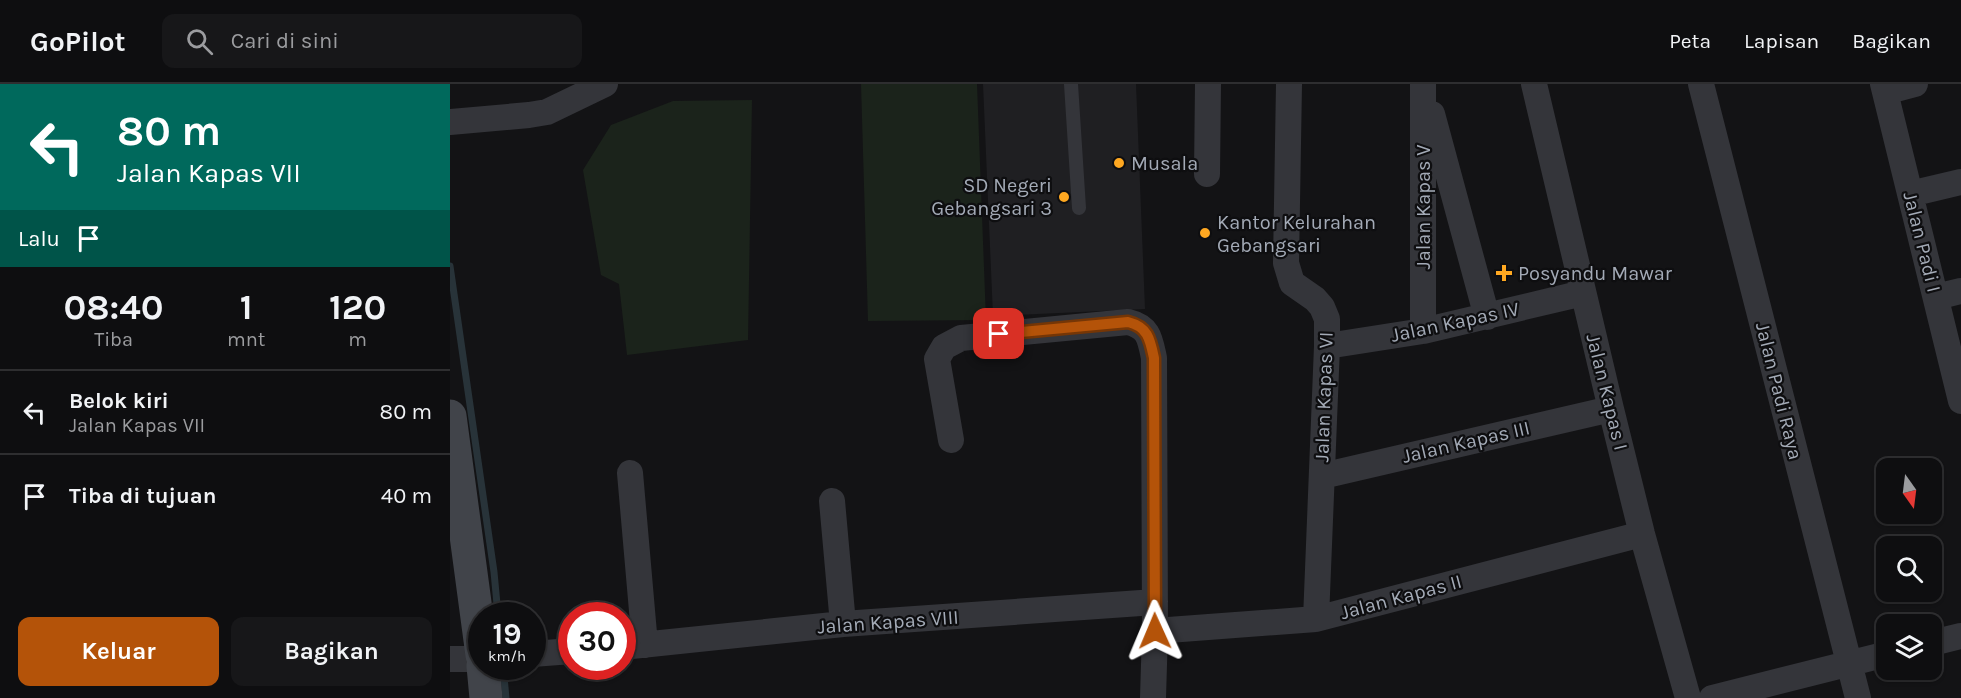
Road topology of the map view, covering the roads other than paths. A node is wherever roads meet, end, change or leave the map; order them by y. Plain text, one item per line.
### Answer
1 (605, 84) edge
2 (1071, 84) edge
3 (1208, 84) edge
4 (1289, 84) edge
5 (1424, 84) edge
6 (1534, 84) edge
7 (1701, 84) edge
8 (1915, 84) edge
9 (1884, 88) edge
10 (450, 122) edge
11 (1207, 174) dead end
12 (1961, 182) edge
13 (1910, 194) junction
14 (1079, 208) dead end
15 (1961, 291) edge
16 (1583, 293) junction
17 (1936, 297) junction
18 (1487, 317) junction
19 (1423, 331) junction
20 (1953, 335) edge
21 (1327, 346) junction
22 (1961, 401) edge
23 (1611, 409) junction
24 (450, 416) edge
25 (951, 440) dead end
26 (630, 473) dead end
27 (1322, 476) junction
28 (832, 501) dead end
29 (1642, 534) junction
30 (460, 572) edge
31 (633, 602) edge
32 (1155, 602) junction
33 (468, 603) edge
34 (1316, 619) junction
35 (843, 624) junction
36 (1155, 631) junction
37 (1961, 636) edge
38 (1942, 641) edge
39 (636, 646) edge
40 (1876, 657) edge
41 (468, 658) edge
42 (450, 659) edge
43 (1849, 664) junction
44 (484, 680) edge
45 (486, 698) edge
46 (1153, 698) edge
47 (1688, 698) edge
48 (1712, 698) edge
49 (1858, 698) edge

1 - 10 street
2 - 14 lane
3 - 11 street
4 - 21 street, Jalan Kapas VI
5 - 18 street, Jalan Kapas V
5 - 19 street, Jalan Kapas V
6 - 16 street, Jalan Kapas I
7 - 43 street, Jalan Padi Raya
8 - 9 street
9 - 13 street, Jalan Padi I
12 - 13 street
13 - 17 street, Jalan Padi I
15 - 17 street
16 - 18 street, Jalan Kapas IV
16 - 23 street, Jalan Kapas I
17 - 20 street, Jalan Padi I
18 - 19 street, Jalan Kapas IV
19 - 21 street, Jalan Kapas IV
20 - 22 street, Jalan Padi I
21 - 27 street, Jalan Kapas VI
23 - 27 street, Jalan Kapas III
23 - 29 street, Jalan Kapas I
24 - 30 street
25 - 32 street
26 - 31 street
27 - 34 street, Jalan Kapas VI
28 - 35 street
29 - 34 street, Jalan Kapas II
29 - 47 street, Jalan Kapas I
30 - 33 street
32 - 35 street, Jalan Kapas VIII
32 - 36 street
34 - 36 street, Jalan Kapas II
35 - 39 street, Jalan Kapas VIII
36 - 46 street
37 - 38 street
40 - 43 street
41 - 42 street
43 - 48 street
43 - 49 street, Jalan Padi Raya
44 - 45 street

